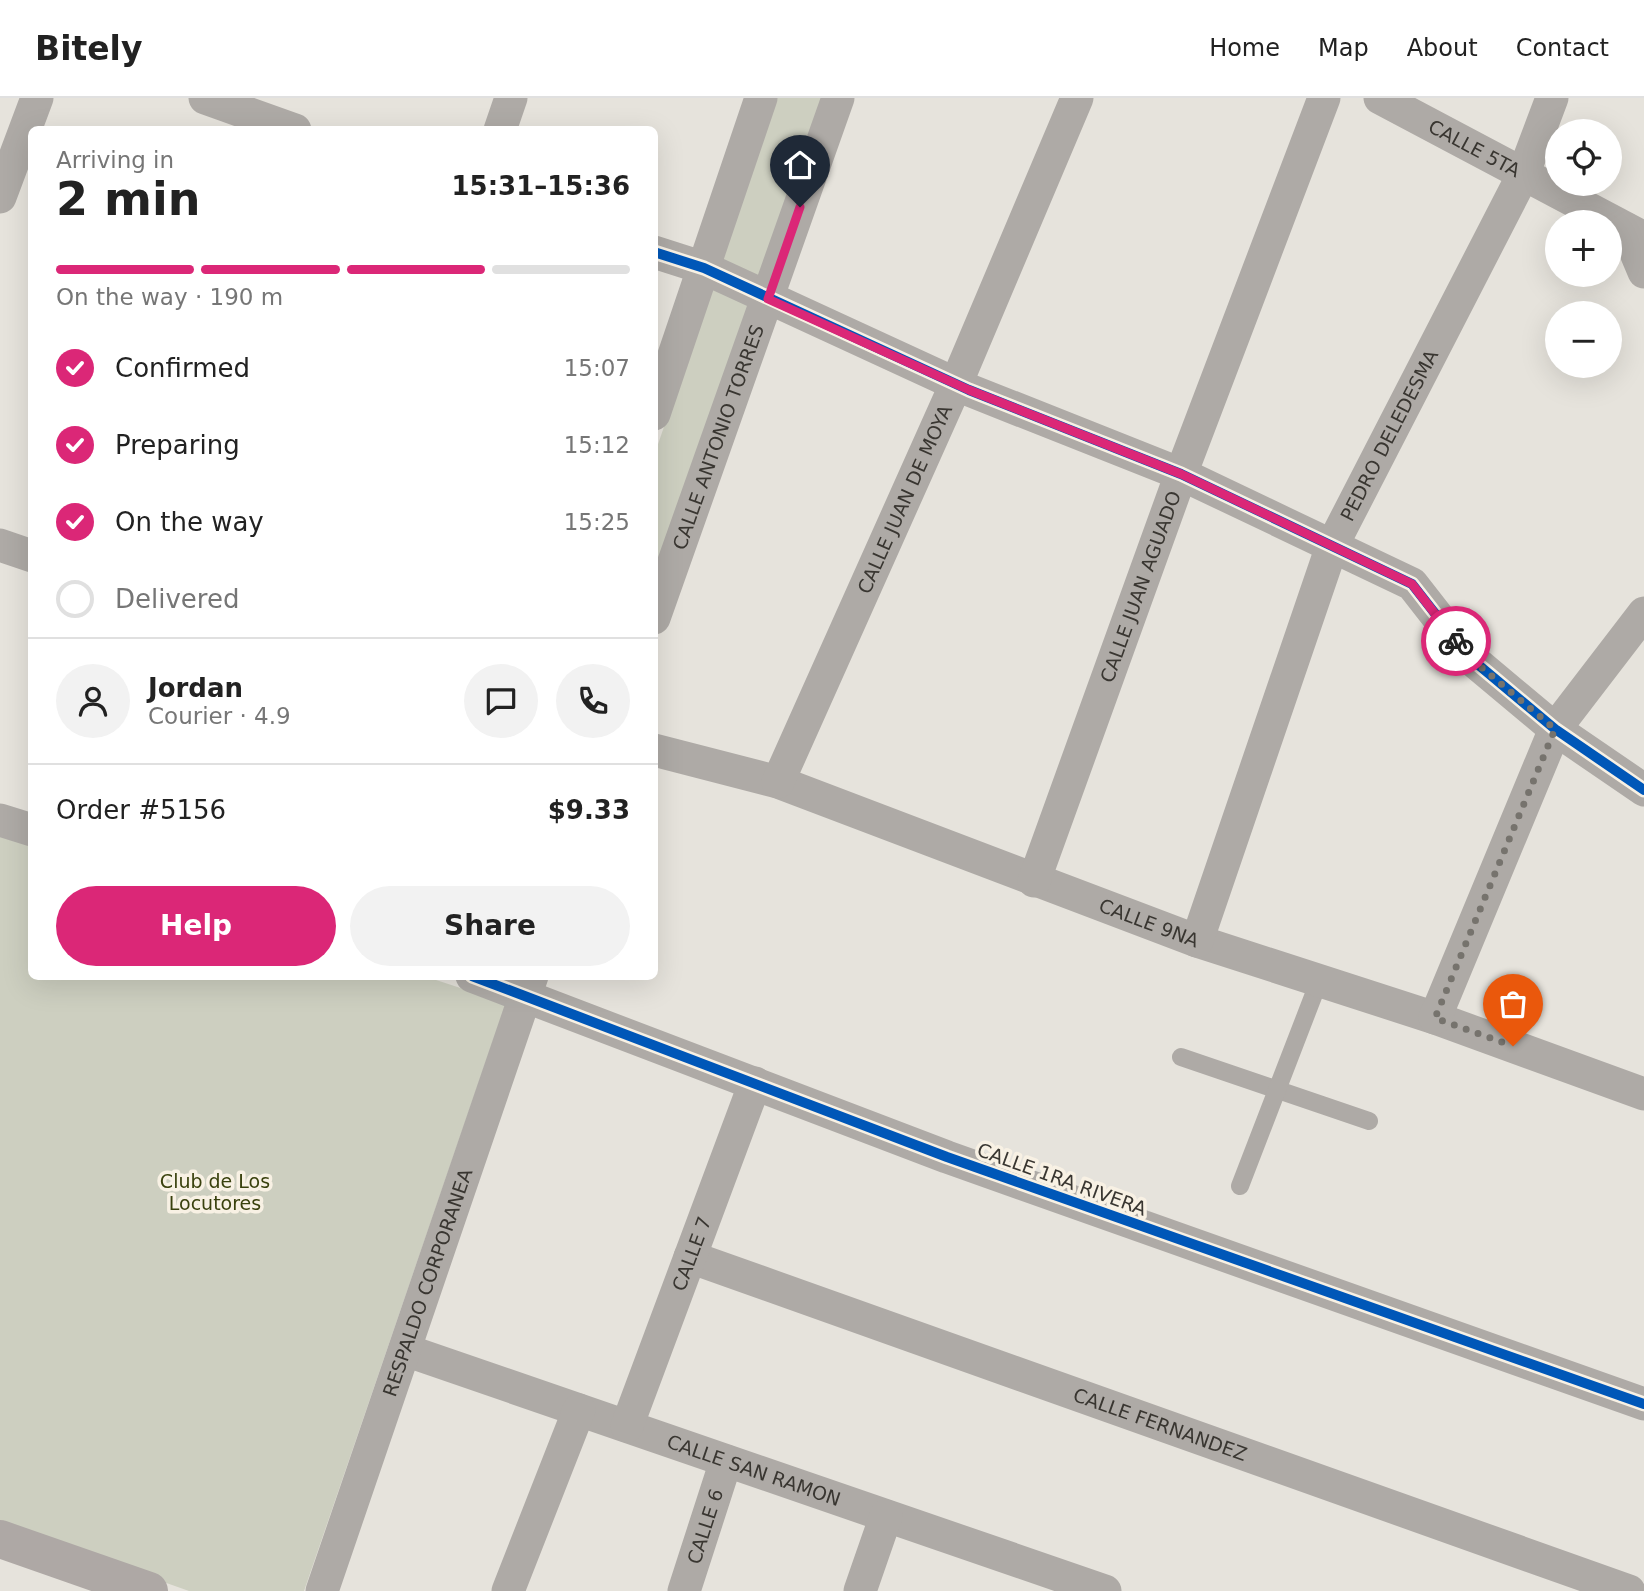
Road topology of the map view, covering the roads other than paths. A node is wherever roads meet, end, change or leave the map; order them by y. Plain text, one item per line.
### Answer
1 (37, 98) edge
2 (205, 98) edge
3 (510, 98) edge
4 (761, 98) edge
5 (838, 98) edge
6 (1077, 98) edge
7 (1324, 98) edge
8 (1380, 98) edge
9 (1552, 98) edge
10 (255, 114) edge
11 (285, 126) edge
12 (501, 126) edge
13 (1524, 175) junction
14 (0, 197) edge
15 (1635, 234) edge
16 (658, 253) edge
17 (704, 268) junction
18 (1644, 272) edge
19 (768, 299) junction
20 (956, 384) junction
21 (658, 402) edge
22 (1181, 474) junction
23 (0, 545) edge
24 (1332, 546) junction
25 (28, 555) edge
26 (658, 607) edge
27 (1644, 613) edge
28 (1555, 729) junction
29 (658, 751) edge
30 (778, 782) junction
31 (1644, 790) edge
32 (0, 820) edge
33 (28, 829) edge
34 (1034, 881) junction
35 (1197, 941) junction
36 (495, 980) edge
37 (1320, 981) junction
38 (529, 986) edge
39 (1435, 1018) junction
40 (1181, 1058) dead end
41 (755, 1083) junction
42 (1277, 1088) junction
43 (1644, 1094) edge
44 (1369, 1121) dead end
45 (1240, 1186) dead end
46 (690, 1258) junction
47 (405, 1350) junction
48 (1644, 1404) edge
49 (579, 1410) junction
50 (627, 1426) junction
51 (726, 1461) junction
52 (886, 1516) junction
53 (0, 1539) edge
54 (1070, 1585) edge
55 (149, 1591) edge
56 (322, 1591) edge
57 (508, 1591) edge
58 (684, 1591) edge
59 (860, 1591) edge
60 (1105, 1591) edge
61 (1629, 1591) edge

1 - 14 street
2 - 10 street
3 - 12 street
4 - 17 street
5 - 19 street, CALLE ANTONIO TORRES
6 - 20 street, CALLE JUAN DE MOYA
7 - 22 street, CALLE JUAN AGUADO
8 - 13 street, CALLE 5TA
9 - 13 street, PEDRO DELEDESMA
10 - 11 street
13 - 15 street, CALLE 5TA
13 - 24 street, PEDRO DELEDESMA
15 - 18 street
16 - 17 street
17 - 19 street
17 - 21 street
19 - 20 street
19 - 26 street, CALLE ANTONIO TORRES
20 - 22 street
20 - 30 street, CALLE JUAN DE MOYA
22 - 24 street
22 - 34 street, CALLE JUAN AGUADO
23 - 25 street
24 - 28 street
24 - 35 street, PEDRO DELEDESMA
27 - 28 street
28 - 31 street
28 - 39 street
29 - 30 street, CALLE 9NA
30 - 34 street, CALLE 9NA
32 - 33 street
34 - 35 street, CALLE 9NA
35 - 37 street, CALLE 9NA
36 - 38 street, CALLE 1RA RIVERA
37 - 39 street, CALLE 9NA
37 - 42 lane
38 - 41 street, CALLE 1RA RIVERA
38 - 47 street, RESPALDO CORPORANEA
39 - 43 street, CALLE 9NA
40 - 42 lane
41 - 46 street, CALLE 7
41 - 48 street, CALLE 1RA RIVERA
42 - 44 lane
42 - 45 lane
46 - 50 street, CALLE 7
46 - 61 street, CALLE FERNANDEZ
47 - 49 street, CALLE SAN RAMON
47 - 56 street, RESPALDO CORPORANEA
49 - 50 street, CALLE SAN RAMON
49 - 57 street
50 - 51 street, CALLE SAN RAMON
51 - 52 street, CALLE SAN RAMON
51 - 58 street, CALLE 6
52 - 54 street, CALLE SAN RAMON
52 - 59 street
53 - 55 street
54 - 60 street, CALLE SAN RAMON

